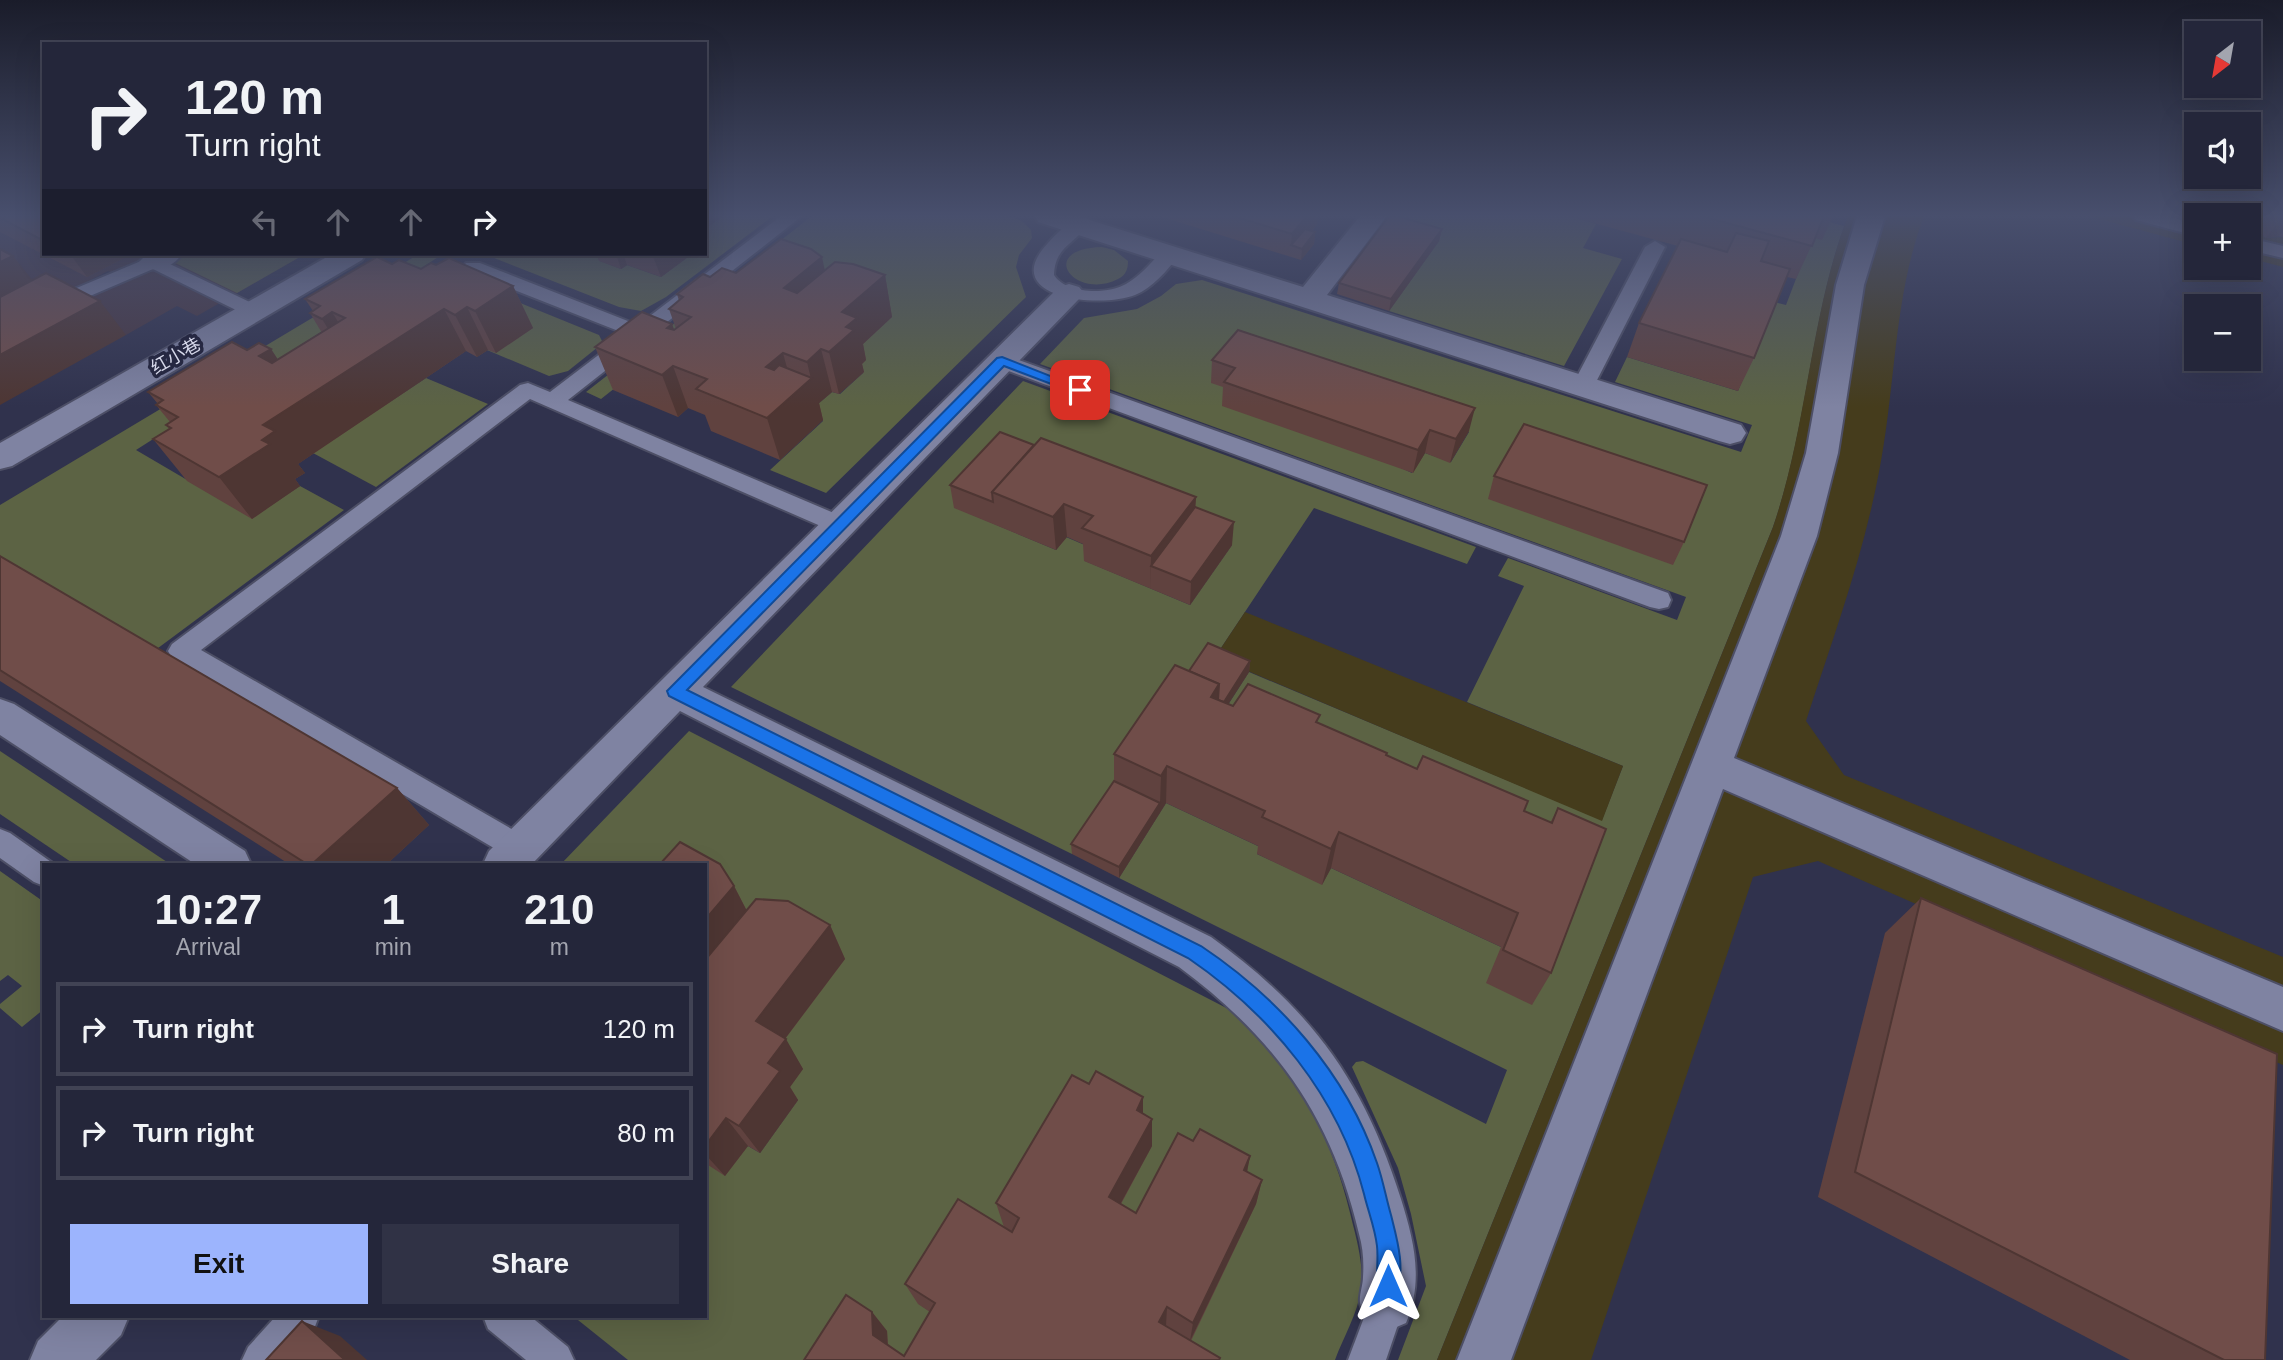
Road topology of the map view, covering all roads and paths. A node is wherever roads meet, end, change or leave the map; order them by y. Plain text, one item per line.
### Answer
1 (112, 279) edge
2 (198, 279) edge
3 (308, 279) edge
4 (505, 279) edge
5 (711, 279) edge
6 (1049, 279) edge
7 (1145, 279) edge
8 (1247, 279) edge
9 (1324, 279) edge
10 (1638, 279) edge
11 (1852, 279) edge
12 (1069, 293) junction
13 (1309, 299) junction
14 (253, 311) junction
15 (641, 333) junction
16 (0, 334) edge
17 (1002, 361) junction
18 (1583, 386) junction
19 (552, 401) junction
20 (1730, 433) dead end
21 (0, 458) edge
22 (840, 525) junction
23 (1659, 600) dead end
24 (675, 691) junction
25 (0, 715) edge
26 (1712, 766) junction
27 (0, 842) edge
28 (512, 856) edge
29 (228, 863) edge
30 (42, 872) edge
31 (2283, 1009) edge
32 (1387, 1304) joint
33 (100, 1318) edge
34 (299, 1318) edge
35 (503, 1318) edge
36 (57, 1360) edge
37 (261, 1360) edge
38 (555, 1360) edge
39 (1367, 1360) edge
40 (1484, 1360) edge

1 - 16 lane
2 - 14 lane
3 - 14 street, 红小巷
4 - 15 lane
5 - 15 lane
6 - 12 lane
7 - 12 lane
8 - 13 street
9 - 13 street
10 - 18 lane
11 - 26 street
12 - 17 street
13 - 18 street
14 - 21 street, 红小巷
15 - 19 lane
17 - 22 street
17 - 23 lane
18 - 20 street
19 - 22 lane
19 - 28 lane
22 - 24 street
24 - 28 street
24 - 32 street
25 - 29 street
26 - 31 street
26 - 40 street
27 - 30 lane
32 - 39 lane
33 - 36 street
34 - 37 lane
35 - 38 lane

